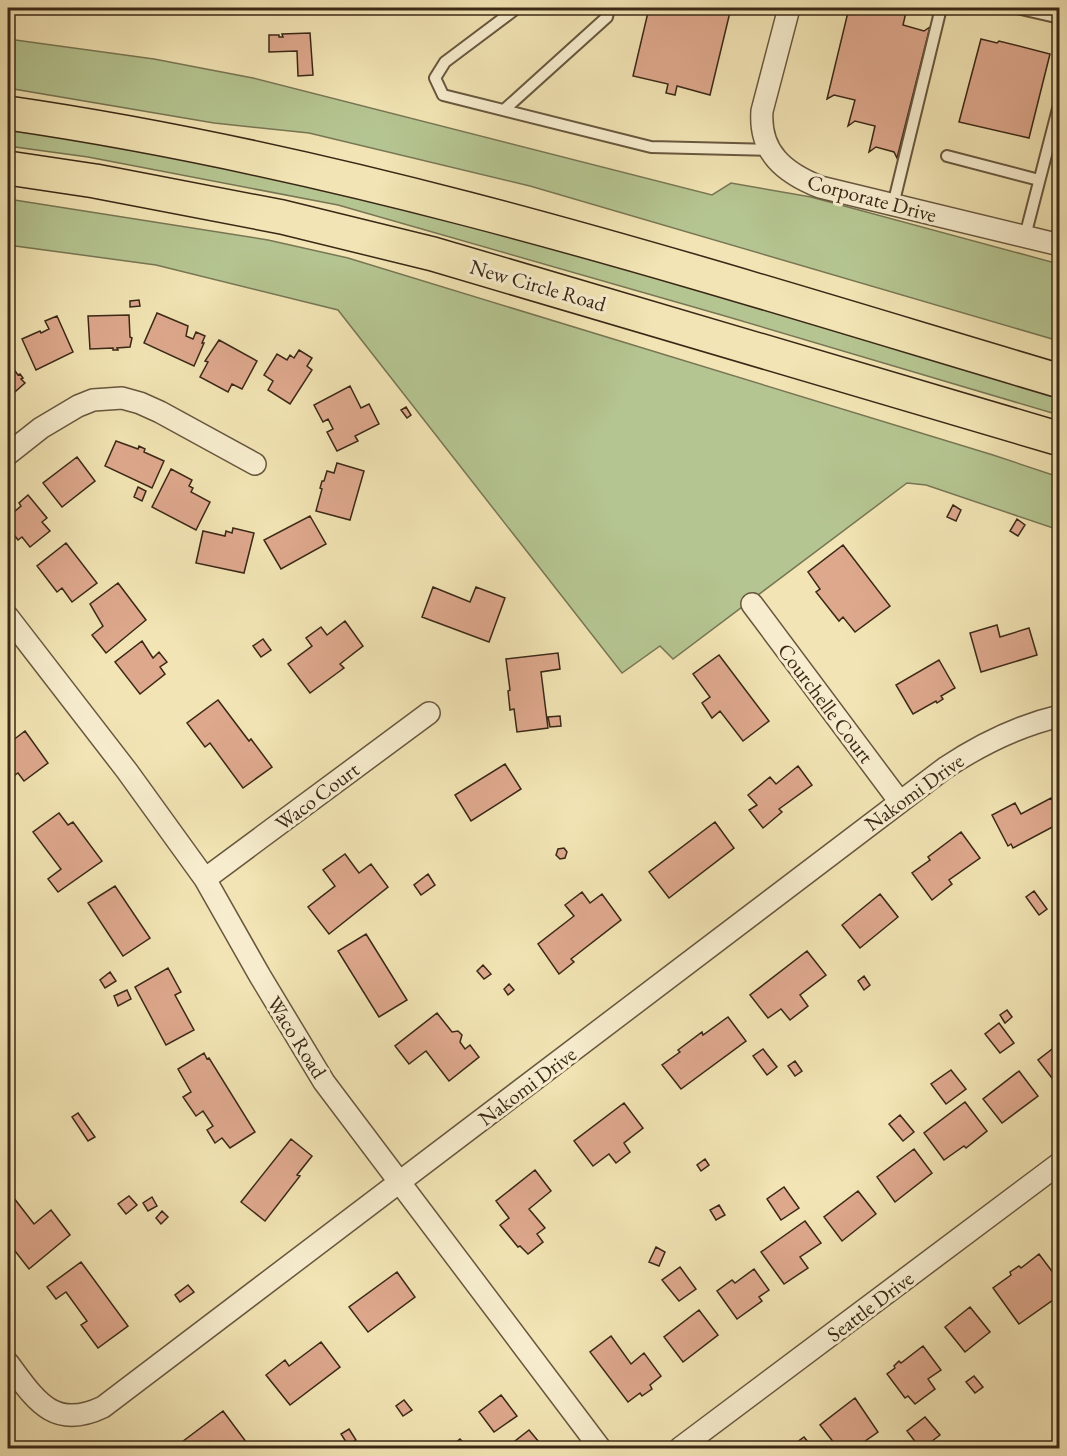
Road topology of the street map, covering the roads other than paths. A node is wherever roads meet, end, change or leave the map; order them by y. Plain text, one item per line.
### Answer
1 (517, 8) edge
2 (609, 8) edge
3 (789, 8) edge
4 (941, 8) edge
5 (1017, 8) edge
6 (1059, 18) edge
7 (1059, 101) edge
8 (504, 110) junction
9 (8, 114) edge
10 (770, 150) junction
11 (947, 156) dead end
12 (8, 168) edge
13 (1040, 180) junction
14 (893, 204) junction
15 (1025, 236) junction
16 (1059, 245) edge
17 (1059, 381) edge
18 (1059, 439) edge
19 (8, 454) edge
20 (255, 464) dead end
21 (752, 604) dead end
22 (8, 617) edge
23 (429, 713) dead end
24 (1059, 716) edge
25 (900, 802) junction
26 (205, 879) junction
27 (1059, 1163) edge
28 (400, 1183) junction
29 (8, 1363) edge
30 (600, 1449) edge
31 (680, 1449) edge

1 - 8 lane
2 - 8 lane
3 - 10 street, Corporate Drive
4 - 14 lane
5 - 6 lane
7 - 13 lane
8 - 10 lane
9 - 17 highway
10 - 14 street, Corporate Drive
11 - 13 lane
12 - 18 highway, New Circle Road
13 - 15 lane
14 - 15 street, Corporate Drive
15 - 16 street, Corporate Drive
19 - 20 street
21 - 25 street, Courchelle Court
22 - 26 street, Waco Road
23 - 26 street, Waco Court
24 - 25 street, Nakomi Drive
25 - 28 street, Nakomi Drive
26 - 28 street, Waco Road
27 - 31 street, Seattle Drive
28 - 29 street, Nakomi Drive
28 - 30 street, Waco Road

